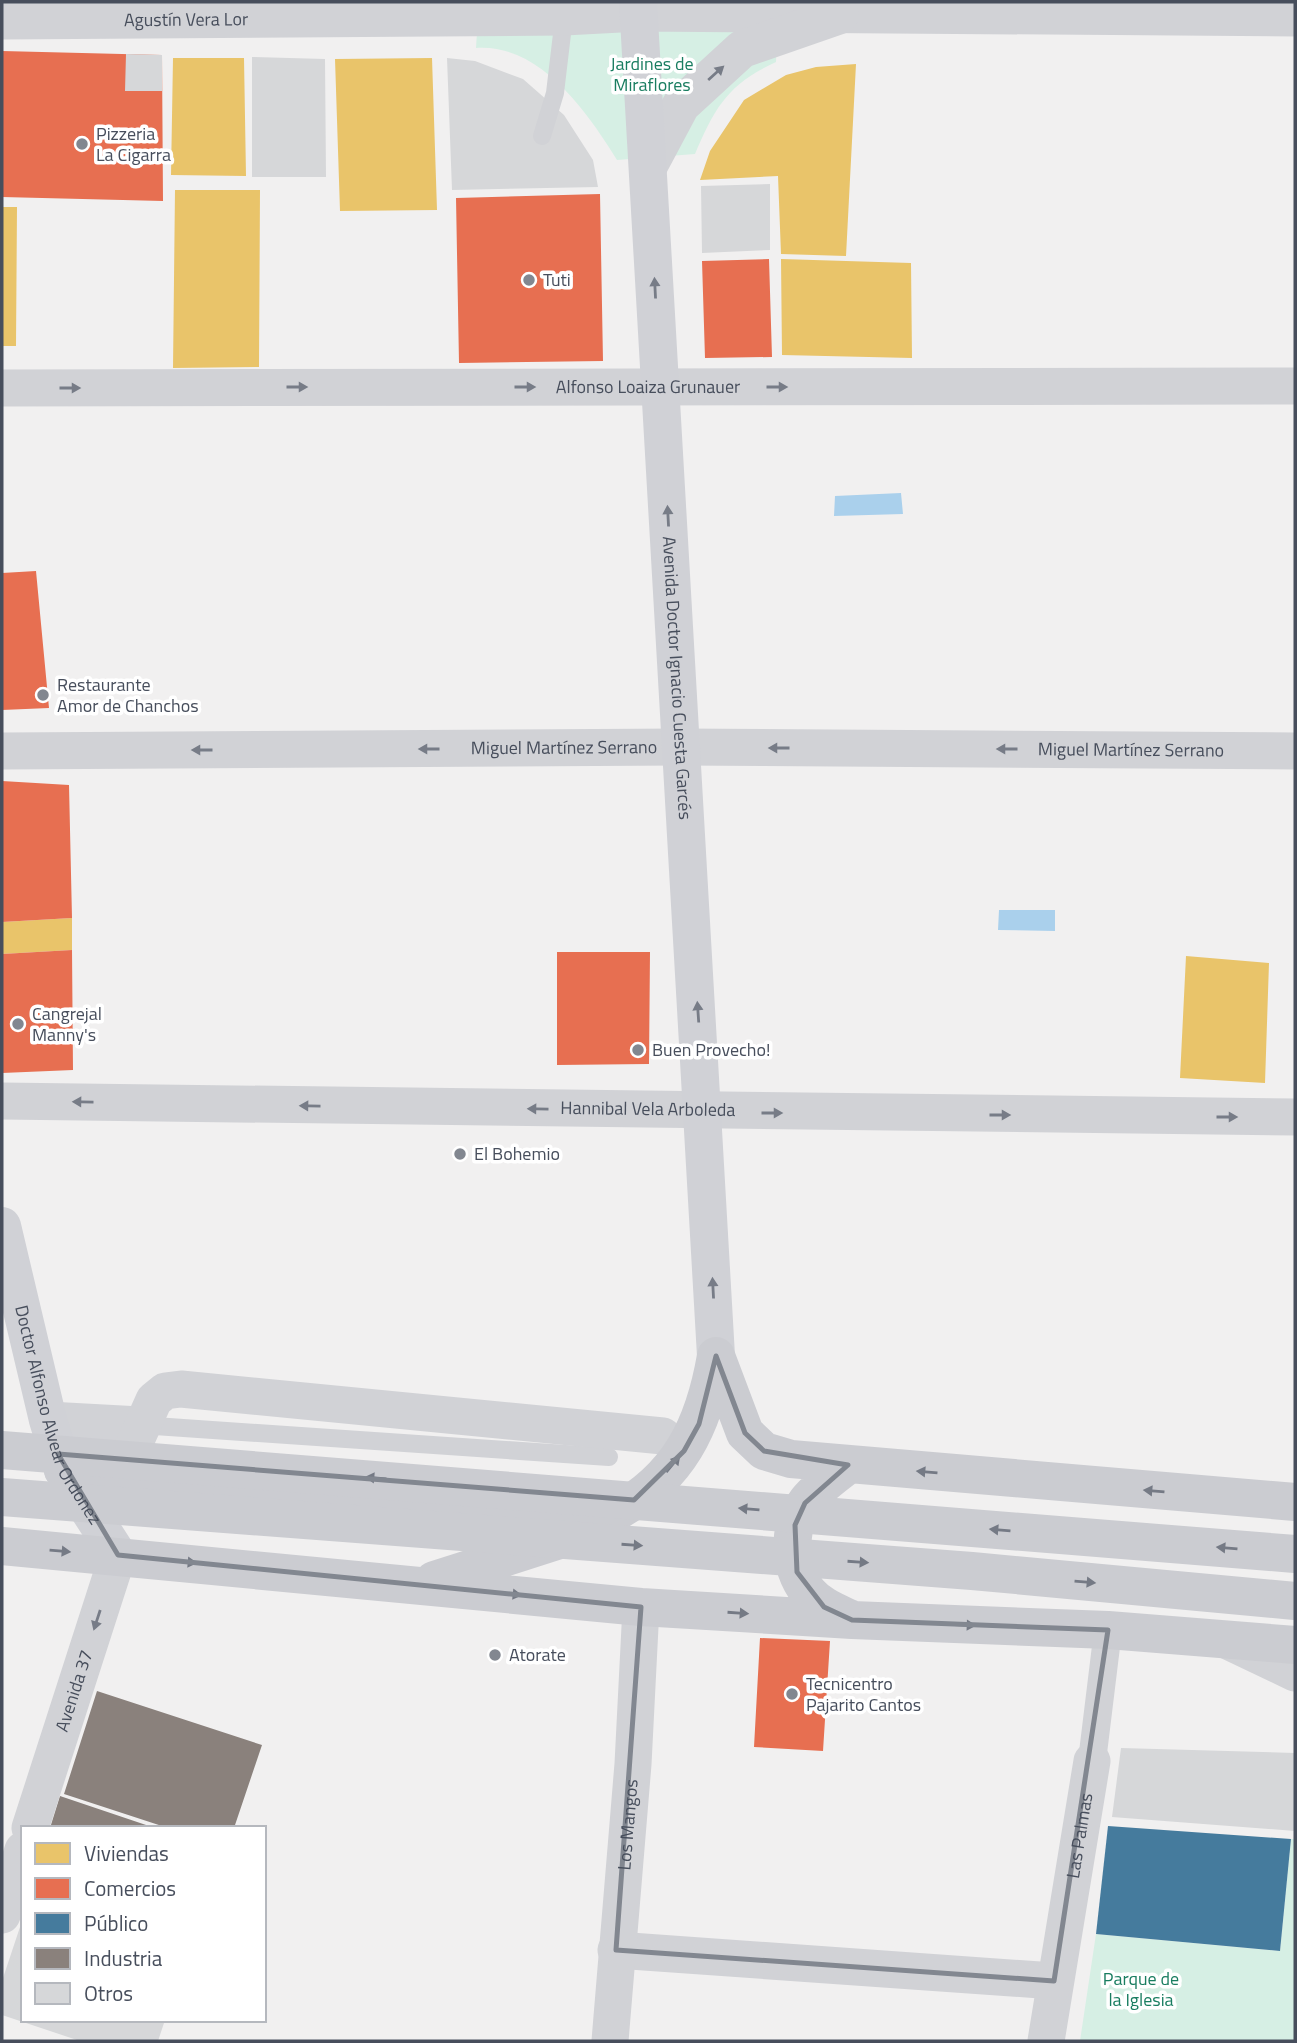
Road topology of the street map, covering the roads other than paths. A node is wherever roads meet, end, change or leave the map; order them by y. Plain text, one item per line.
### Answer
1 (803, 2) edge
2 (638, 8) edge
3 (841, 15) junction
4 (564, 17) junction
5 (1295, 18) edge
6 (2, 21) edge
7 (542, 136) dead end
8 (648, 167) junction
9 (1295, 386) edge
10 (660, 387) junction
11 (2, 388) edge
12 (681, 747) junction
13 (2, 751) edge
14 (1295, 751) edge
15 (2, 1101) edge
16 (704, 1112) junction
17 (1295, 1117) edge
18 (2, 1226) edge
19 (716, 1356) junction
20 (48, 1420) junction
21 (140, 1425) junction
22 (663, 1436) dead end
23 (2, 1450) edge
24 (609, 1457) dead end
25 (848, 1465) junction
26 (64, 1470) junction
27 (115, 1486) junction
28 (2, 1497) edge
29 (1295, 1502) edge
30 (622, 1509) junction
31 (2, 1546) edge
32 (1295, 1554) edge
33 (118, 1555) junction
34 (419, 1584) junction
35 (1295, 1601) edge
36 (641, 1607) junction
37 (852, 1620) junction
38 (1108, 1630) junction
39 (1228, 1640) junction
40 (1295, 1644) edge
41 (1295, 1673) edge
42 (1092, 1761) joint
43 (31, 1826) edge
44 (21, 1856) edge
45 (2, 1915) edge
46 (617, 1950) junction
47 (1054, 1981) junction
48 (610, 2041) edge
49 (1046, 2041) edge

1 - 3 street
2 - 3 street, Agustín Vera Lor
2 - 4 street, Agustín Vera Lor
2 - 8 main road, Avenida Doctor Ignacio Cuesta Garcés
3 - 5 street, Agustín Vera Lor
8 -> 3 street
4 - 6 street, Agustín Vera Lor
4 - 7 lane
10 -> 8 main road, Avenida Doctor Ignacio Cuesta Garcés
10 -> 9 street, Alfonso Loaiza Grunauer
11 -> 10 street, Alfonso Loaiza Grunauer
12 -> 10 main road, Avenida Doctor Ignacio Cuesta Garcés
12 -> 13 street, Miguel Martínez Serrano
14 -> 12 street, Miguel Martínez Serrano
16 -> 12 main road, Avenida Doctor Ignacio Cuesta Garcés
16 -> 15 street, Hannibal Vela Arboleda
16 -> 17 street, Hannibal Vela Arboleda
19 -> 16 main road, Avenida Doctor Ignacio Cuesta Garcés
18 - 20 main road, Doctor Alfonso Alvear Ordonez
19 - 25 main road
30 -> 19 main road
20 - 21 street
20 - 26 main road, Doctor Alfonso Alvear Ordonez
21 - 22 street
21 - 24 lane
21 - 27 street
32 -> 23 main road, bridge
29 -> 25 main road
25 - 37 main road
26 - 27 main road
26 - 33 main road, Doctor Alfonso Alvear Ordonez
27 - 30 main road
28 -> 35 main road, bridge
30 - 34 main road
31 -> 33 main road
33 -> 34 main road
33 -> 43 street, Avenida 37
34 -> 36 main road
36 -> 37 main road
36 - 46 street, Los Mangos
37 -> 38 main road
38 - 39 main road
38 - 42 street, Las Palmas
39 - 40 main road
39 - 41 street
42 - 47 street, Las Palmas
44 - 45 street
46 - 47 street
46 - 48 street, Los Mangos
47 - 49 street, Las Palmas

